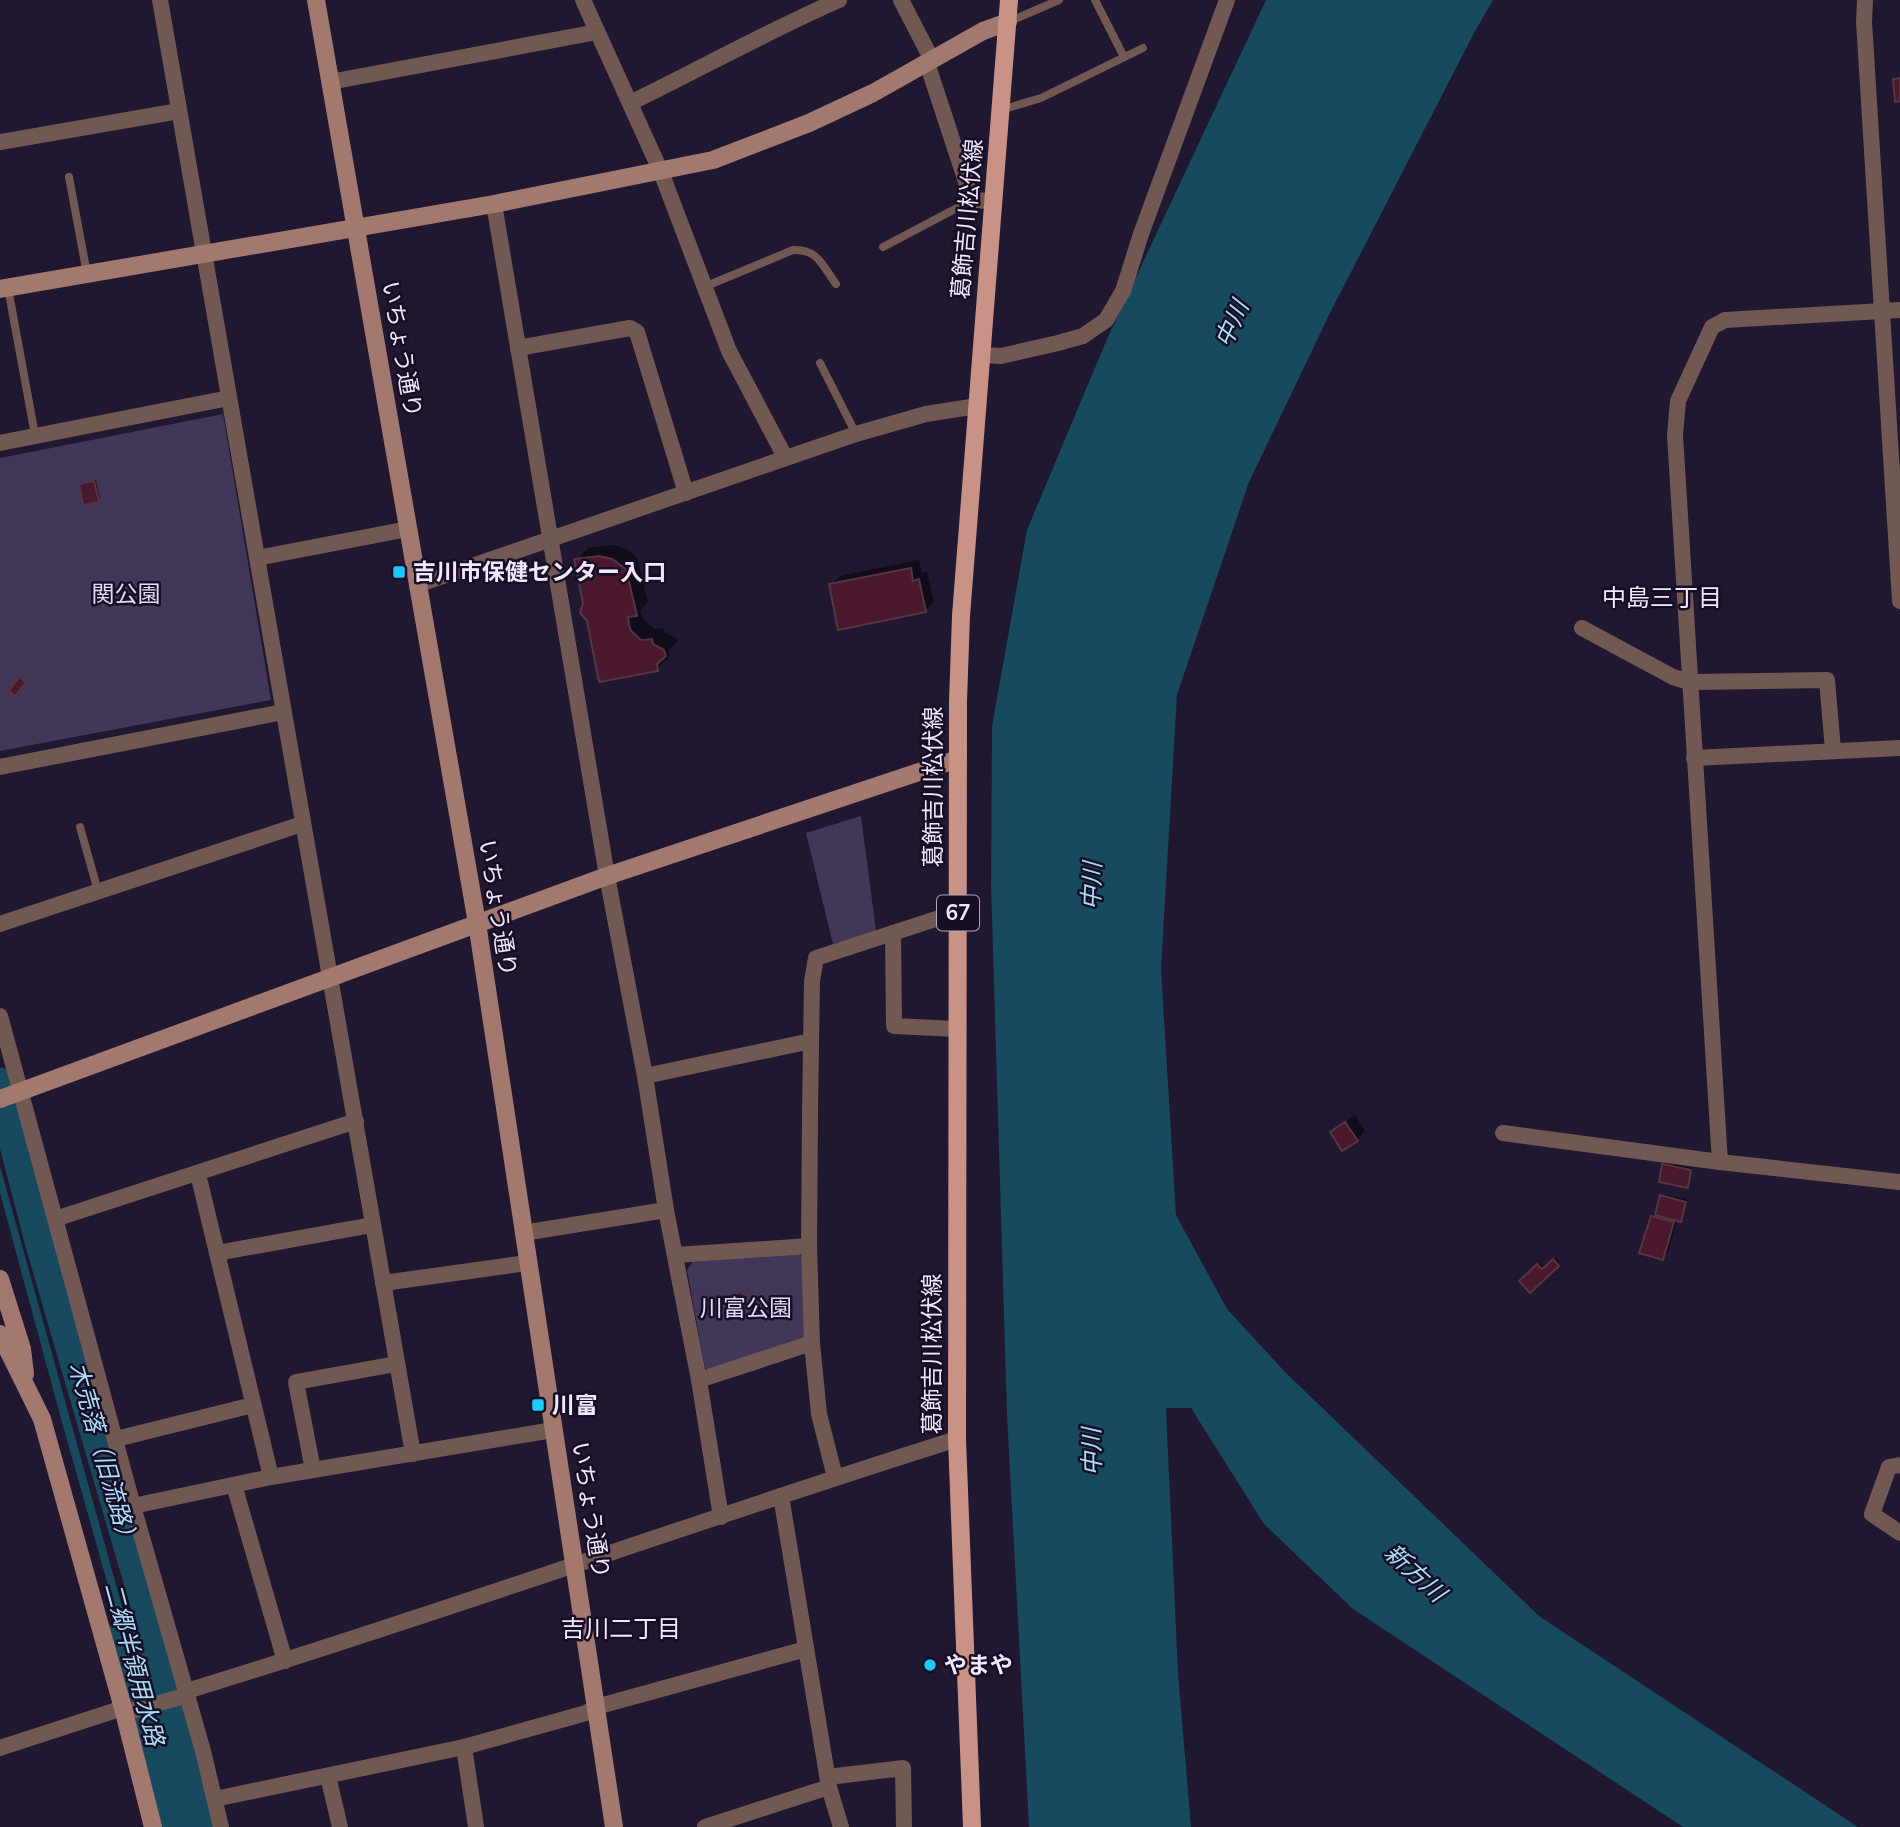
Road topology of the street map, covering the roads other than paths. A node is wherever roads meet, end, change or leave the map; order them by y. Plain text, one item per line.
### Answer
1 (160, 0) edge
2 (316, 0) edge
3 (583, 0) edge
4 (839, 0) edge
5 (901, 0) edge
6 (1009, 0) edge
7 (1059, 0) edge
8 (1095, 0) edge
9 (1227, 0) edge
10 (1865, 0) edge
11 (1008, 22) junction
12 (597, 32) junction
13 (1143, 48) dead end
14 (1124, 58) junction
15 (930, 61) junction
16 (330, 82) junction
17 (630, 103) junction
18 (1001, 110) junction
19 (179, 111) junction
20 (0, 142) edge
21 (660, 172) junction
22 (69, 177) dead end
23 (972, 200) junction
24 (993, 201) junction
25 (494, 204) junction
26 (357, 228) junction
27 (883, 247) dead end
28 (203, 253) junction
29 (87, 274) junction
30 (836, 284) dead end
31 (704, 287) junction
32 (4, 289) edge
33 (1900, 310) edge
34 (1882, 311) junction
35 (518, 348) junction
36 (981, 355) junction
37 (820, 363) dead end
38 (229, 398) junction
39 (977, 406) junction
40 (856, 434) junction
41 (35, 435) junction
42 (0, 443) edge
43 (785, 457) junction
44 (686, 493) junction
45 (408, 529) junction
46 (551, 541) junction
47 (257, 558) junction
48 (417, 585) junction
49 (1900, 601) edge
50 (1583, 628) dead end
51 (1689, 682) junction
52 (283, 712) junction
53 (1900, 748) edge
54 (1833, 750) junction
55 (1694, 758) junction
56 (958, 759) junction
57 (0, 767) edge
58 (302, 824) junction
59 (80, 827) dead end
60 (607, 876) junction
61 (98, 891) junction
62 (958, 917) junction
63 (477, 923) junction
64 (0, 924) edge
65 (894, 933) junction
66 (329, 977) junction
67 (0, 1016) edge
68 (957, 1028) junction
69 (811, 1041) junction
70 (645, 1076) junction
71 (10, 1096) edge
72 (356, 1121) junction
73 (1503, 1133) dead end
74 (1720, 1162) junction
75 (198, 1174) junction
76 (1900, 1182) edge
77 (666, 1210) junction
78 (55, 1219) junction
79 (372, 1225) junction
80 (523, 1233) junction
81 (809, 1246) junction
82 (217, 1253) junction
83 (676, 1255) junction
84 (527, 1263) junction
85 (0, 1279) edge
86 (383, 1283) junction
87 (0, 1334) edge
88 (812, 1343) junction
89 (396, 1364) junction
90 (699, 1380) junction
91 (27, 1384) junction
92 (253, 1405) junction
93 (553, 1430) junction
94 (116, 1439) junction
95 (957, 1439) junction
96 (413, 1454) junction
97 (1900, 1465) edge
98 (313, 1470) junction
99 (271, 1477) junction
100 (835, 1477) junction
101 (234, 1485) junction
102 (781, 1496) junction
103 (133, 1506) junction
104 (721, 1517) junction
105 (1900, 1533) edge
106 (575, 1566) junction
107 (806, 1649) junction
108 (285, 1661) junction
109 (187, 1693) junction
110 (596, 1707) junction
111 (128, 1710) junction
112 (464, 1747) junction
113 (0, 1748) edge
114 (328, 1776) junction
115 (828, 1782) junction
116 (215, 1799) junction
117 (153, 1827) edge
118 (221, 1827) edge
119 (340, 1827) edge
120 (476, 1827) edge
121 (614, 1827) edge
122 (705, 1827) edge
123 (841, 1827) edge
124 (904, 1827) edge
125 (972, 1827) edge

1 - 19 street
2 - 16 street, いちょう通り
3 - 12 street
4 - 17 street
5 - 15 street
6 - 11 main road, 葛飾吉川松伏線 / 67
7 - 11 lane
8 - 14 lane
9 - 36 street
10 - 34 street
11 - 15 street
11 - 18 main road, 葛飾吉川松伏線 / 67
12 - 16 street
12 - 17 street
13 - 14 lane
14 - 18 lane
15 - 21 street
15 - 23 street
16 - 26 street, いちょう通り
17 - 21 street
18 - 24 main road, 葛飾吉川松伏線 / 67
19 - 20 street
19 - 28 street
21 - 25 street
21 - 31 street
22 - 29 lane
23 - 24 street
23 - 27 lane
24 - 36 main road, 葛飾吉川松伏線 / 67
25 - 26 street
25 - 35 street
26 - 28 street
26 - 45 street, いちょう通り
28 - 29 street
28 - 38 street
29 - 32 street
30 - 31 lane
31 - 43 street
32 - 41 lane
33 - 34 street
34 - 49 street
34 - 51 street
35 - 44 street
35 - 46 street
36 - 39 main road, 葛飾吉川松伏線 / 67
37 - 40 lane
38 - 41 street
38 - 47 street
39 - 40 street
39 - 56 main road, 葛飾吉川松伏線 / 67
40 - 43 street
41 - 42 street
43 - 44 street
44 - 46 street
45 - 47 street
45 - 48 street, いちょう通り
46 - 48 street
46 - 60 street
47 - 52 street
48 - 63 street, いちょう通り
50 - 51 street
51 - 54 street
51 - 55 street
52 - 57 street
52 - 58 street
53 - 54 street
54 - 55 street
55 - 74 street
56 - 60 street
56 - 62 main road, 葛飾吉川松伏線 / 67
58 - 61 street
58 - 66 street
59 - 61 lane
60 - 63 street
60 - 70 street
61 - 64 street
62 - 65 street
62 - 68 main road, 葛飾吉川松伏線 / 67
63 - 66 street
63 - 80 street, いちょう通り
65 - 68 street
65 - 69 street
66 - 71 street
66 - 72 street
67 - 71 street
68 - 95 main road, 葛飾吉川松伏線 / 67
69 - 70 street
69 - 81 street
70 - 77 street
71 - 78 street
72 - 75 street
72 - 79 street
73 - 74 street
74 - 76 street
75 - 78 street
75 - 82 street
77 - 80 street
77 - 83 street
78 - 94 street
79 - 82 street
79 - 86 street
80 - 84 street, いちょう通り
81 - 83 street
81 - 88 street
82 - 92 street
83 - 90 street
84 - 86 street
84 - 93 street, いちょう通り
85 - 91 street
86 - 89 street
87 - 91 street
88 - 90 street
88 - 100 street
89 - 96 street
89 - 98 street
90 - 104 street
91 - 111 street
92 - 94 street
92 - 99 street
93 - 96 street
93 - 106 street, いちょう通り
94 - 103 street
95 - 100 street
95 - 125 main road, 葛飾吉川松伏線 / 67
96 - 98 street
97 - 105 street
98 - 99 street
99 - 101 street
100 - 102 street
101 - 103 street
101 - 108 street
102 - 104 street
102 - 107 street
103 - 109 street
104 - 106 street
106 - 108 street
106 - 110 street, いちょう通り
107 - 110 street
107 - 115 street
108 - 109 street
109 - 111 street
109 - 116 street
110 - 112 street
110 - 121 street, いちょう通り
111 - 113 street
111 - 117 street
112 - 114 street
112 - 120 street
114 - 116 street
114 - 119 street
115 - 122 street
115 - 123 street
115 - 124 street
116 - 118 street

